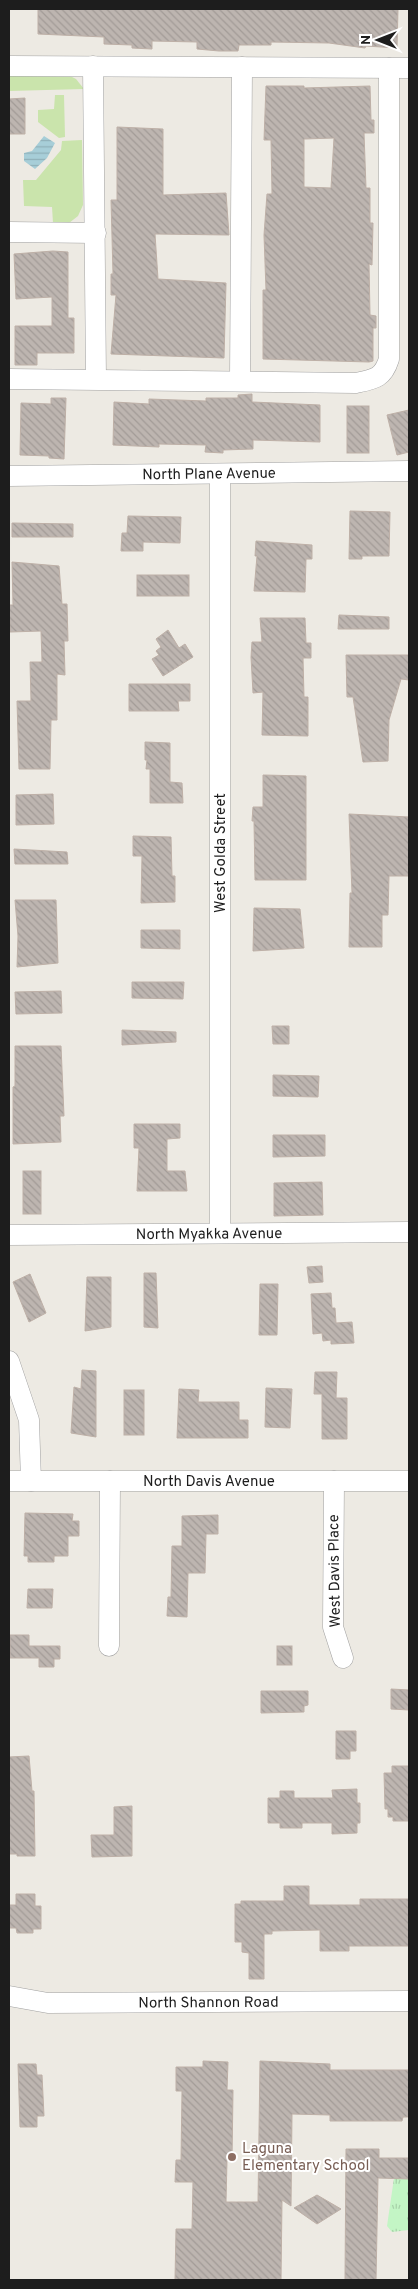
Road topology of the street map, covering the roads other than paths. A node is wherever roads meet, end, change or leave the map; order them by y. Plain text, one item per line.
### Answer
1 (9, 66) edge
2 (93, 66) junction
3 (242, 67) junction
4 (389, 68) junction
5 (409, 68) edge
6 (9, 232) edge
7 (96, 233) junction
8 (9, 379) edge
9 (96, 379) junction
10 (240, 380) junction
11 (409, 471) edge
12 (220, 474) junction
13 (9, 476) edge
14 (220, 1232) junction
15 (409, 1232) edge
16 (9, 1235) edge
17 (9, 1361) edge
18 (9, 1481) edge
19 (31, 1481) junction
20 (110, 1481) junction
21 (334, 1481) junction
22 (409, 1481) edge
23 (109, 1646) dead end
24 (343, 1658) dead end
25 (9, 1996) edge
26 (409, 2001) edge

1 - 2 street
2 - 3 street
2 - 7 street
3 - 4 street
3 - 10 street
4 - 5 street
4 - 10 street
6 - 7 street
7 - 9 street
8 - 9 street
9 - 10 street
11 - 12 street, North Plane Avenue
12 - 13 street, North Plane Avenue
12 - 14 street, West Golda Street
14 - 15 street, North Myakka Avenue
14 - 16 street, North Myakka Avenue
17 - 19 street
18 - 19 street, North Davis Avenue
19 - 20 street, North Davis Avenue
20 - 21 street, North Davis Avenue
20 - 23 street
21 - 22 street, North Davis Avenue
21 - 24 street, West Davis Place
25 - 26 street, North Shannon Road

